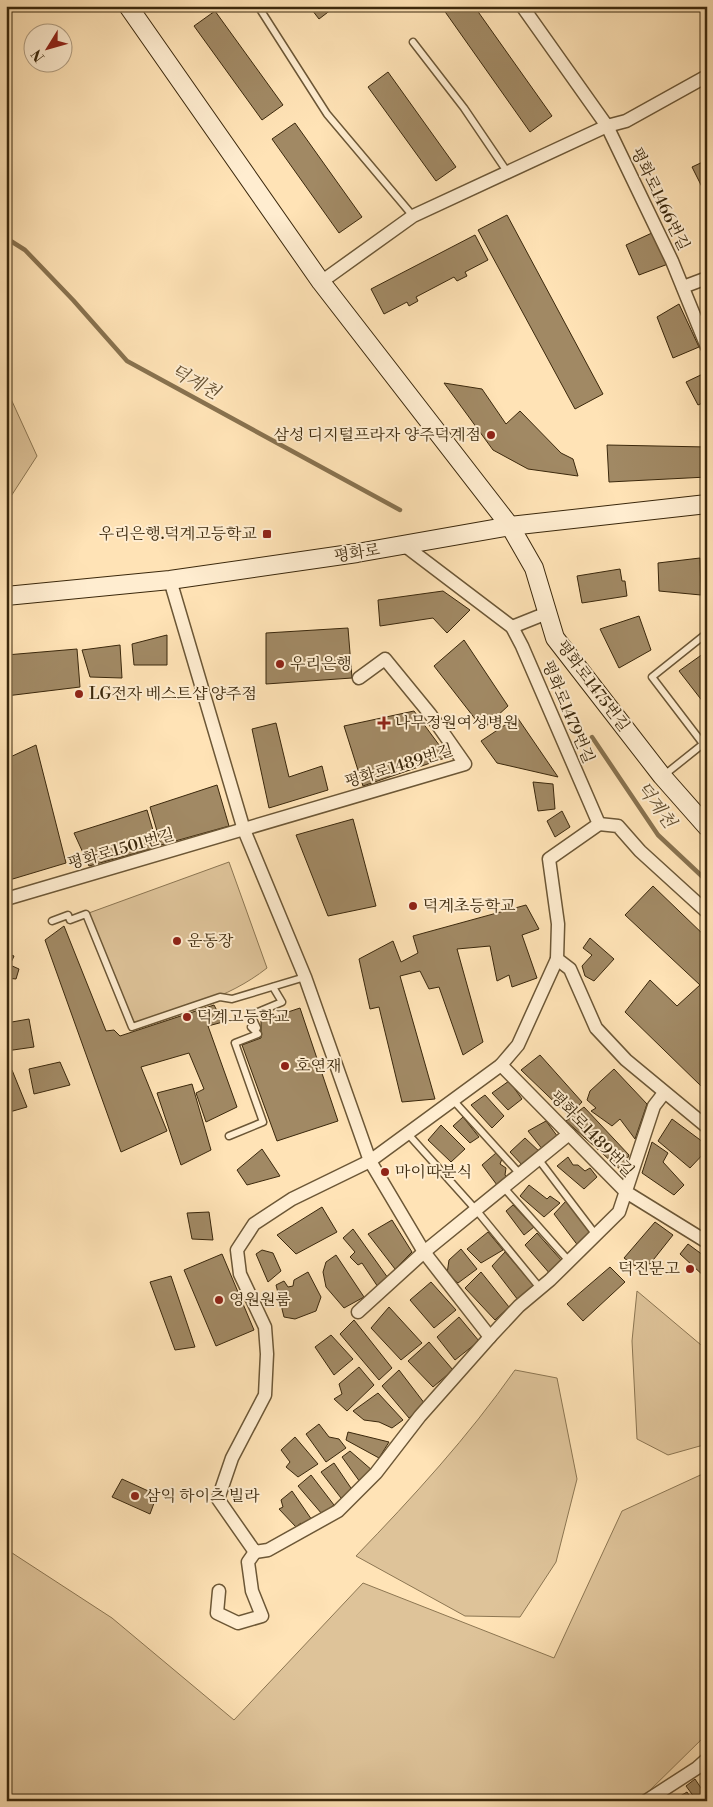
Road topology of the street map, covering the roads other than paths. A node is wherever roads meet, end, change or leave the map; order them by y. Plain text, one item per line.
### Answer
1 (128, 6) edge
2 (258, 6) edge
3 (522, 6) edge
4 (413, 42) dead end
5 (707, 76) edge
6 (607, 126) junction
7 (506, 170) junction
8 (413, 216) junction
9 (707, 278) edge
10 (321, 282) junction
11 (683, 287) junction
12 (707, 347) edge
13 (707, 504) edge
14 (510, 526) junction
15 (404, 545) junction
16 (170, 580) junction
17 (6, 596) edge
18 (547, 613) junction
19 (512, 627) junction
20 (707, 633) edge
21 (359, 678) dead end
22 (705, 747) edge
23 (662, 776) junction
24 (599, 824) junction
25 (707, 827) edge
26 (244, 830) junction
27 (6, 899) edge
28 (707, 912) edge
29 (52, 921) dead end
30 (557, 959) junction
31 (305, 977) junction
32 (273, 987) junction
33 (502, 1064) junction
34 (664, 1093) junction
35 (452, 1100) junction
36 (707, 1127) edge
37 (408, 1134) junction
38 (569, 1134) junction
39 (229, 1136) dead end
40 (539, 1160) junction
41 (370, 1161) junction
42 (521, 1175) junction
43 (504, 1188) junction
44 (626, 1192) junction
45 (477, 1210) junction
46 (596, 1235) junction
47 (707, 1242) edge
48 (424, 1252) junction
49 (569, 1262) junction
50 (540, 1288) junction
51 (358, 1312) dead end
52 (490, 1337) junction
53 (255, 1552) junction
54 (219, 1591) dead end
55 (707, 1759) edge
56 (646, 1801) edge

1 - 10 main road, 평화로1475번길
2 - 8 lane
3 - 6 street, 평화로1466번길
4 - 7 lane
5 - 6 street
6 - 7 street
6 - 11 street, 평화로1466번길
7 - 8 street
8 - 10 street
9 - 11 street
10 - 14 main road, 평화로1475번길
11 - 12 street, 평화로1466번길
13 - 14 main road, 평화로
14 - 15 main road, 평화로
14 - 18 main road, 평화로1475번길
15 - 16 main road, 평화로
15 - 19 street, 평화로1479번길
16 - 17 main road, 평화로
16 - 26 street
18 - 19 street
18 - 23 main road, 평화로1475번길
19 - 24 street, 평화로1479번길
20 - 22 lane
21 - 26 street, 평화로1489번길
22 - 23 lane
23 - 25 main road, 평화로1475번길
24 - 28 street
24 - 30 street
26 - 27 street, 평화로1501번길
26 - 31 street
29 - 32 lane
30 - 33 street
30 - 34 street
31 - 32 lane
31 - 41 street
32 - 39 lane
33 - 35 street
33 - 38 street, 평화로1489번길
34 - 36 street
34 - 44 street, 평화로1489번길
35 - 37 street
35 - 42 lane
37 - 41 street
37 - 45 lane
38 - 40 street
38 - 44 street, 평화로1489번길
40 - 42 street
40 - 46 lane
41 - 48 street
41 - 53 street
42 - 43 street
43 - 45 street
43 - 49 lane
44 - 46 street, 평화로1489번길
44 - 47 street
45 - 48 street
45 - 50 lane
46 - 49 street, 평화로1489번길
48 - 51 street
48 - 52 street
49 - 50 street, 평화로1489번길
50 - 52 street, 평화로1489번길
52 - 53 street, 평화로1489번길
53 - 54 street
55 - 56 street

